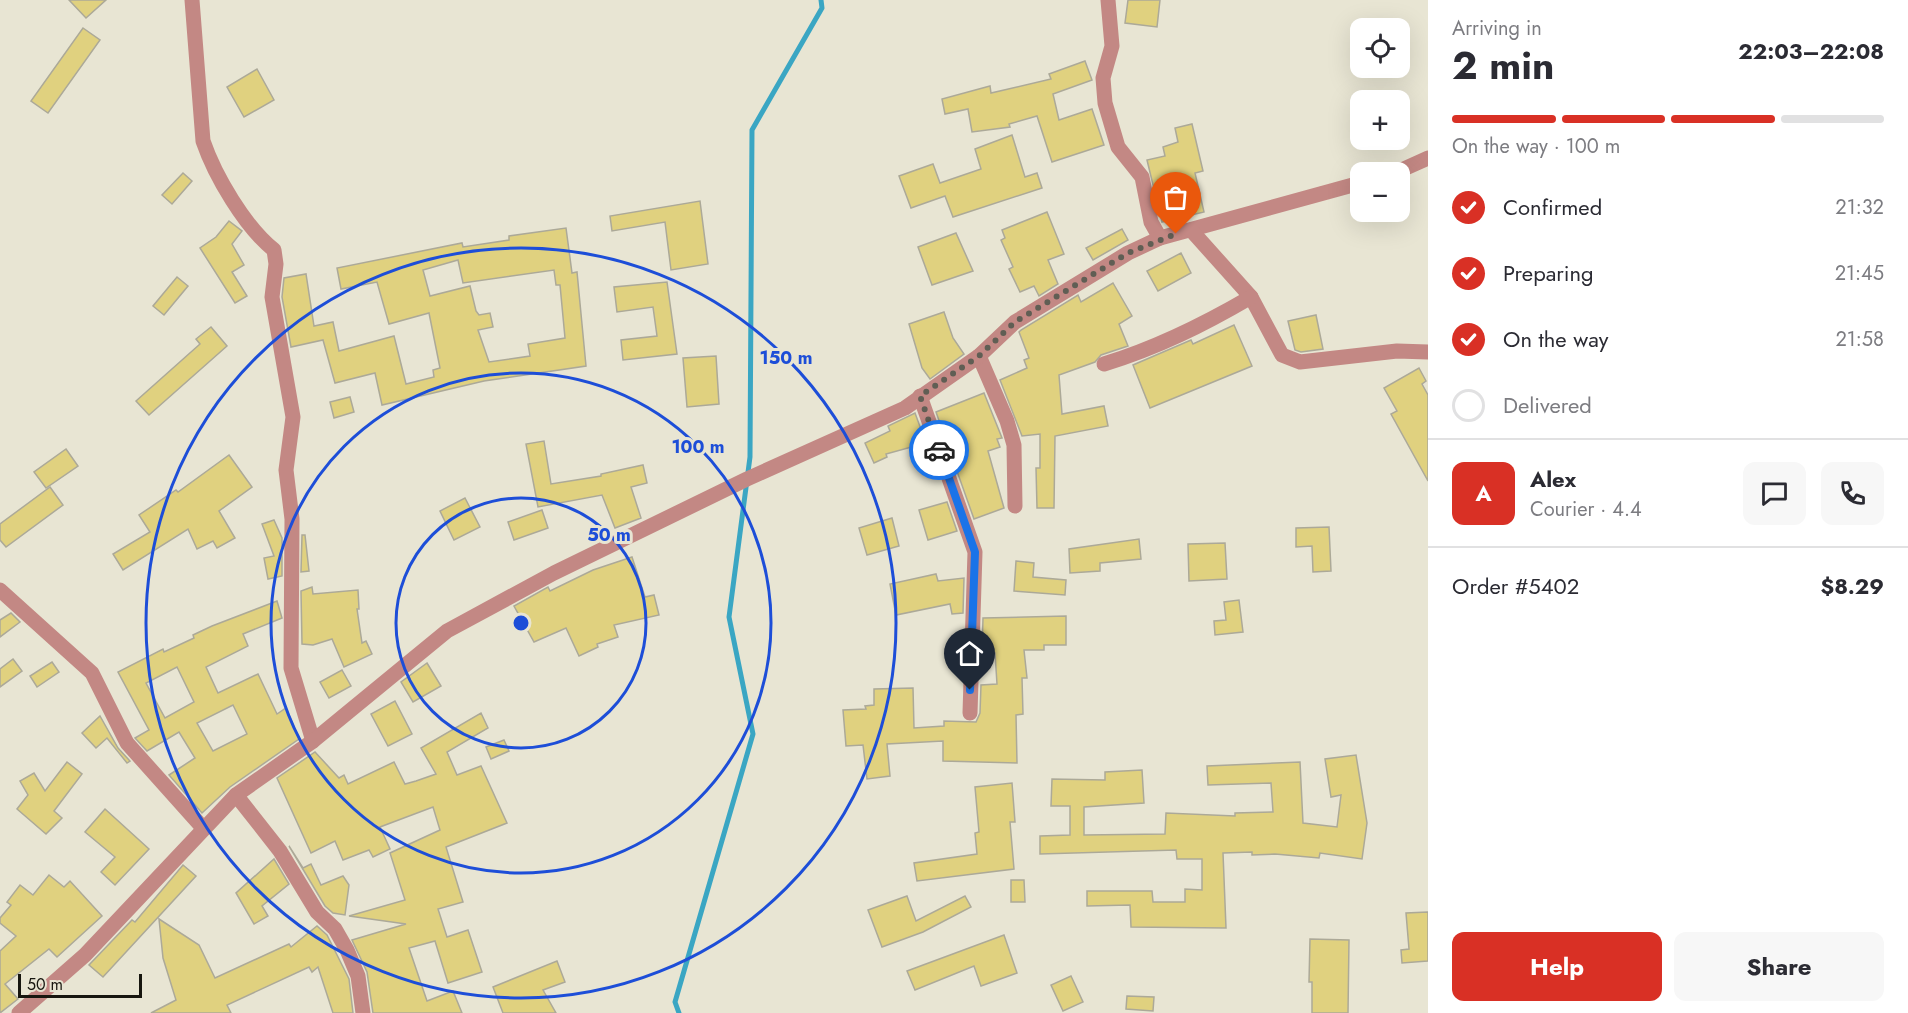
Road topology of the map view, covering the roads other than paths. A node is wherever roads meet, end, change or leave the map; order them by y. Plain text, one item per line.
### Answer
1 (192, 0) edge
2 (1108, 0) edge
3 (1428, 158) edge
4 (1410, 166) edge
5 (1350, 186) edge
6 (1191, 230) junction
7 (1160, 238) junction
8 (1251, 297) junction
9 (1428, 352) edge
10 (979, 356) junction
11 (1104, 364) dead end
12 (920, 396) junction
13 (1015, 506) dead end
14 (0, 590) edge
15 (970, 713) dead end
16 (313, 741) junction
17 (236, 795) junction
18 (203, 828) junction
19 (20, 1013) edge
20 (363, 1013) edge

1 - 16 street
2 - 7 street
3 - 4 street
5 - 6 street
6 - 7 street
6 - 8 street
7 - 10 street
8 - 9 street
8 - 11 street
10 - 12 street
10 - 13 street
12 - 15 street
12 - 16 street
14 - 18 street
16 - 17 street
17 - 18 street
17 - 20 street
18 - 19 street

